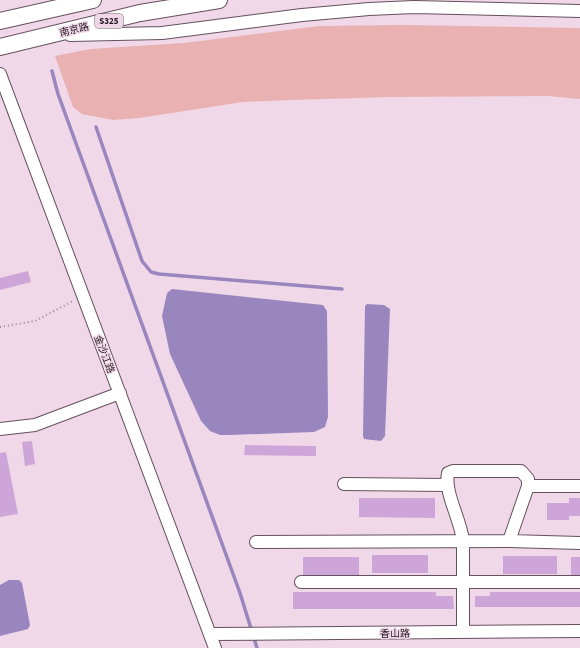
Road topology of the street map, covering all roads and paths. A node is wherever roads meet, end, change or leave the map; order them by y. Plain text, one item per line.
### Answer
1 (93, 0) edge
2 (219, 0) edge
3 (340, 6) edge
4 (580, 11) edge
5 (0, 21) edge
6 (48, 35) junction
7 (0, 47) edge
8 (1, 81) edge
9 (83, 295) junction
10 (0, 327) edge
11 (120, 393) junction
12 (0, 429) edge
13 (344, 484) dead end
14 (447, 485) junction
15 (528, 486) junction
16 (580, 486) edge
17 (463, 541) junction
18 (509, 541) junction
19 (256, 542) dead end
20 (580, 543) edge
21 (301, 582) dead end
22 (463, 582) junction
23 (580, 582) edge
24 (580, 631) edge
25 (463, 632) junction
26 (210, 634) junction
27 (215, 648) edge

1 - 5 main road, S325
2 - 6 main road, 南京路 / S325
3 - 4 street
3 - 6 street
6 - 7 main road, 南京路 / S325
8 - 9 street, 金沙江路
9 - 10 path
9 - 11 street, 金沙江路
11 - 12 street
11 - 26 street, 金沙江路
13 - 14 street
14 - 15 street
14 - 17 street
15 - 16 street
15 - 18 street
17 - 18 street
17 - 19 street
17 - 22 street
18 - 20 street
21 - 22 street
22 - 23 street
22 - 25 street
24 - 25 street, 香山路
25 - 26 street, 香山路
26 - 27 street, 金沙江路

